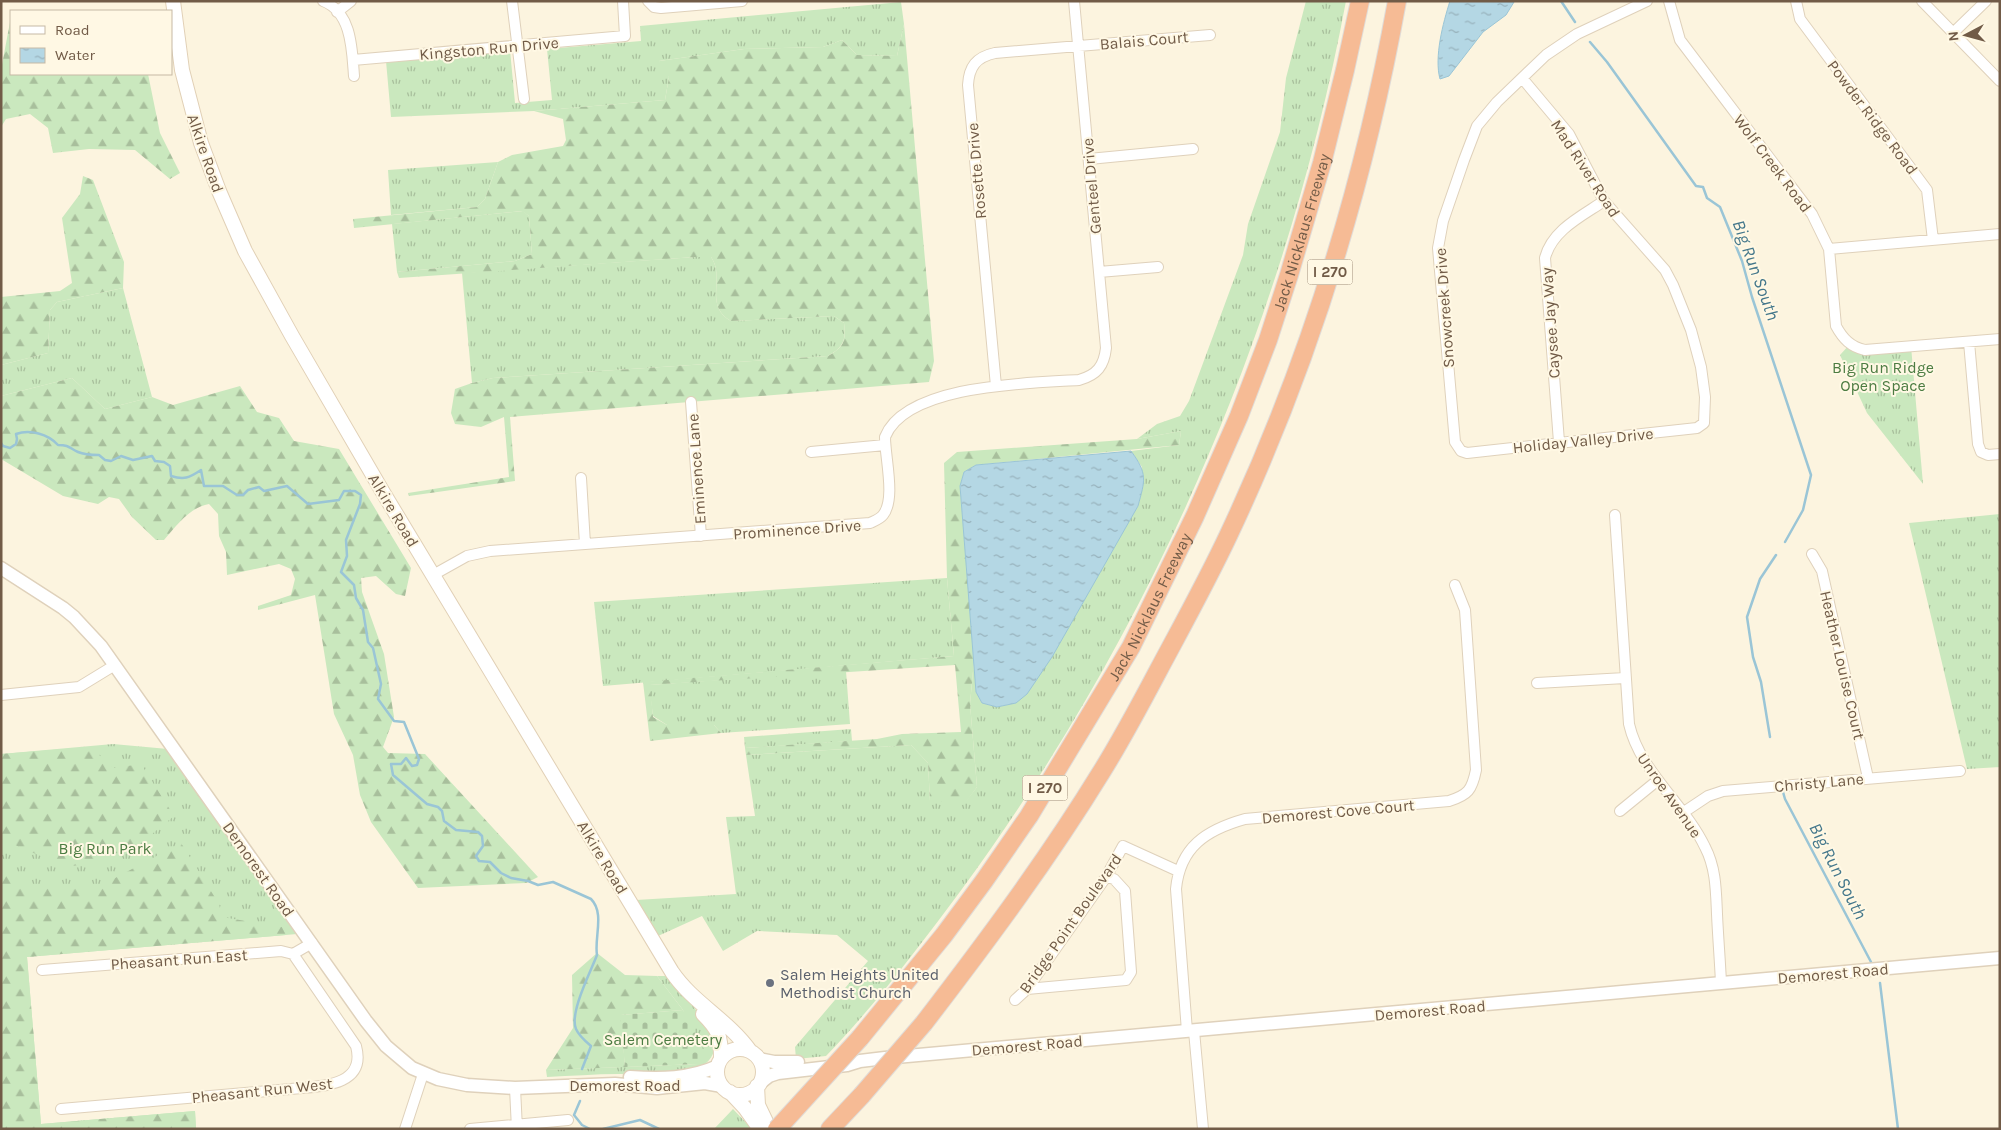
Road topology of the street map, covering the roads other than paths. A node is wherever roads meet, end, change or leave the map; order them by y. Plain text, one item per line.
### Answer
1 (173, 1) edge
2 (323, 1) edge
3 (351, 1) edge
4 (512, 1) edge
5 (623, 1) edge
6 (648, 1) edge
7 (742, 1) edge
8 (1074, 1) edge
9 (1360, 1) edge
10 (1397, 1) edge
11 (1647, 1) edge
12 (1669, 1) edge
13 (1796, 1) edge
14 (1922, 1) edge
15 (1986, 1) edge
16 (337, 12) junction
17 (1953, 33) junction
18 (1210, 35) dead end
19 (518, 46) junction
20 (1078, 46) junction
21 (353, 60) junction
22 (354, 76) dead end
23 (1522, 78) junction
24 (2000, 81) edge
25 (524, 100) dead end
26 (1193, 149) dead end
27 (1089, 159) junction
28 (1604, 201) junction
29 (2000, 234) edge
30 (1933, 240) junction
31 (1829, 249) junction
32 (1158, 267) dead end
33 (1099, 272) junction
34 (2000, 338) edge
35 (1969, 342) junction
36 (1099, 370) joint
37 (996, 386) junction
38 (691, 402) dead end
39 (1704, 423) joint
40 (1559, 442) junction
41 (885, 445) junction
42 (1461, 451) joint
43 (810, 452) dead end
44 (2000, 454) edge
45 (581, 478) dead end
46 (1615, 515) dead end
47 (701, 536) junction
48 (585, 544) junction
49 (1812, 554) dead end
50 (1, 568) edge
51 (432, 575) junction
52 (1456, 586) dead end
53 (115, 665) junction
54 (1625, 678) junction
55 (1536, 684) dead end
56 (1, 695) edge
57 (1960, 771) dead end
58 (1868, 778) junction
59 (1658, 780) junction
60 (1620, 811) dead end
61 (1684, 812) junction
62 (1178, 871) junction
63 (1106, 876) junction
64 (312, 942) junction
65 (293, 954) junction
66 (2000, 958) edge
67 (42, 970) dead end
68 (1721, 983) junction
69 (686, 989) junction
70 (1027, 989) junction
71 (1015, 1000) dead end
72 (1191, 1031) junction
73 (754, 1055) junction
74 (860, 1061) junction
75 (720, 1062) junction
76 (424, 1074) junction
77 (759, 1084) junction
78 (558, 1086) junction
79 (514, 1088) junction
80 (726, 1089) junction
81 (61, 1110) dead end
82 (568, 1120) dead end
83 (517, 1126) edge
84 (405, 1129) edge
85 (470, 1129) edge
86 (760, 1129) edge
87 (770, 1129) edge
88 (777, 1129) edge
89 (830, 1129) edge
90 (1203, 1129) edge

1 - 51 main road, Alkire Road
2 - 16 street
3 - 16 street
4 - 19 street
5 - 19 street, Kingston Run Drive
6 - 7 street
8 - 20 street, Genteel Drive
9 - 88 highway, Jack Nicklaus Freeway / I 270, bridge
10 - 89 highway, I 270, bridge
11 - 23 street, Snowcreek Drive
12 - 31 street, Wolf Creek Road
13 - 30 street, Powder Ridge Road
14 - 17 street
15 - 17 street
16 - 21 street
17 - 24 street
18 - 20 street, Balais Court
19 - 21 street, Kingston Run Drive
19 - 25 street
20 - 27 street, Genteel Drive
20 - 37 street, Rosette Drive
21 - 22 street
23 - 28 street, Mad River Road
23 - 42 street, Snowcreek Drive
26 - 27 street
27 - 33 street, Genteel Drive
28 - 39 street, Mad River Road
28 - 40 street, Caysee Jay Way
29 - 30 street
30 - 31 street
31 - 35 street, Wolf Creek Road
32 - 33 street
33 - 36 street, Genteel Drive
34 - 35 street
35 - 44 street
36 - 37 street, Prominence Drive
37 - 41 street, Prominence Drive
38 - 47 street, Eminence Lane
39 - 40 street, Holiday Valley Drive
40 - 42 street, Holiday Valley Drive
41 - 43 street
41 - 47 street, Prominence Drive
45 - 48 street
46 - 54 street, Unroe Avenue
47 - 48 street, Prominence Drive
48 - 51 street, Prominence Drive
49 - 58 street, Heather Louise Court
50 - 53 street, Demorest Road
51 - 69 main road, Alkire Road
52 - 62 street, Demorest Cove Court
53 - 56 street
53 - 64 street, Demorest Road
54 - 55 street
54 - 59 street, Unroe Avenue
57 - 58 street, Christy Lane
58 - 61 street, Christy Lane
59 - 60 street
59 - 61 street, Unroe Avenue
61 - 68 street, Unroe Avenue
62 - 63 street, Bridge Point Boulevard
62 - 72 street
63 - 70 street, Bridge Point Boulevard
63 - 70 street
64 - 65 street
64 - 76 street, Demorest Road
65 - 67 street, Pheasant Run East
65 - 81 street, Pheasant Run West
66 - 68 street, Demorest Road
68 - 72 street, Demorest Road
69 - 73 main road, Alkire Road
69 - 75 main road, Alkire Road
70 - 71 street, Bridge Point Boulevard
72 - 74 street, Demorest Road
72 - 90 street
73 - 74 street, Demorest Road
73 - 75 main road
73 - 77 main road
74 - 77 street, Demorest Road
75 - 78 street, Demorest Road
75 - 80 main road
76 - 79 street, Demorest Road
76 - 84 street
77 - 80 main road
77 - 87 main road
78 - 79 street, Demorest Road
78 - 80 street, Demorest Road
79 - 83 street
80 - 86 main road
82 - 83 street
83 - 85 street

